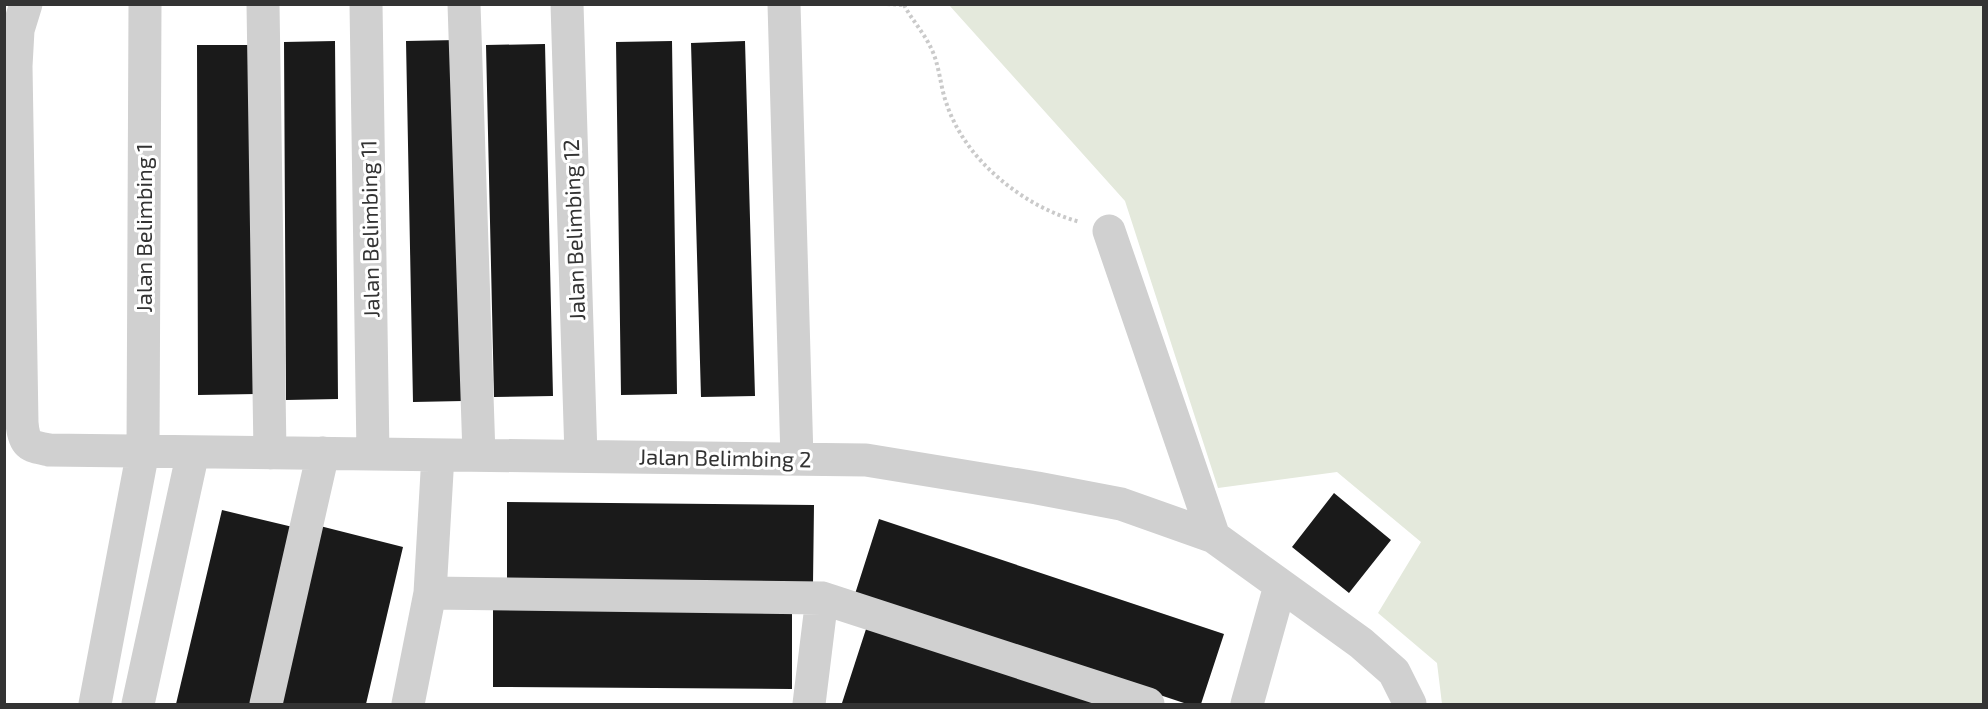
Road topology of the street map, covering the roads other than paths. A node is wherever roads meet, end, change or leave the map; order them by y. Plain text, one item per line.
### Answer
1 (26, 4) edge
2 (145, 4) edge
3 (263, 4) edge
4 (366, 4) edge
5 (464, 4) edge
6 (567, 4) edge
7 (784, 4) edge
8 (1109, 231) road end
9 (144, 452) junction
10 (193, 452) junction
11 (270, 453) junction
12 (323, 453) junction
13 (373, 454) junction
14 (438, 455) junction
15 (479, 455) junction
16 (581, 456) junction
17 (797, 459) junction
18 (1214, 537) junction
19 (1281, 586) junction
20 (430, 593) junction
21 (822, 598) junction
22 (1394, 672) junction
23 (95, 705) edge
24 (138, 705) edge
25 (266, 705) edge
26 (408, 705) edge
27 (808, 705) edge
28 (1148, 705) edge
29 (1247, 705) edge
30 (1385, 705) edge
31 (1410, 705) edge

1 - 9 street, Jalan Belimbing 2
2 - 9 street, Jalan Belimbing 1
3 - 11 street
4 - 13 street, Jalan Belimbing 11
5 - 15 street
6 - 16 street, Jalan Belimbing 12
7 - 17 street
8 - 18 street
9 - 10 street, Jalan Belimbing 2
9 - 23 street, Jalan Belimbing 1
10 - 11 street, Jalan Belimbing 2
10 - 24 street
11 - 12 street, Jalan Belimbing 2
12 - 13 street, Jalan Belimbing 2
12 - 25 street
13 - 14 street, Jalan Belimbing 2
14 - 15 street, Jalan Belimbing 2
14 - 20 street
15 - 16 street, Jalan Belimbing 2
16 - 17 street, Jalan Belimbing 2
17 - 18 street, Jalan Belimbing 2
18 - 19 street, Jalan Belimbing 2
19 - 22 street, Jalan Belimbing 2
19 - 29 street
20 - 21 street
20 - 26 street
21 - 27 street
21 - 28 street
22 - 30 street
22 - 31 street

